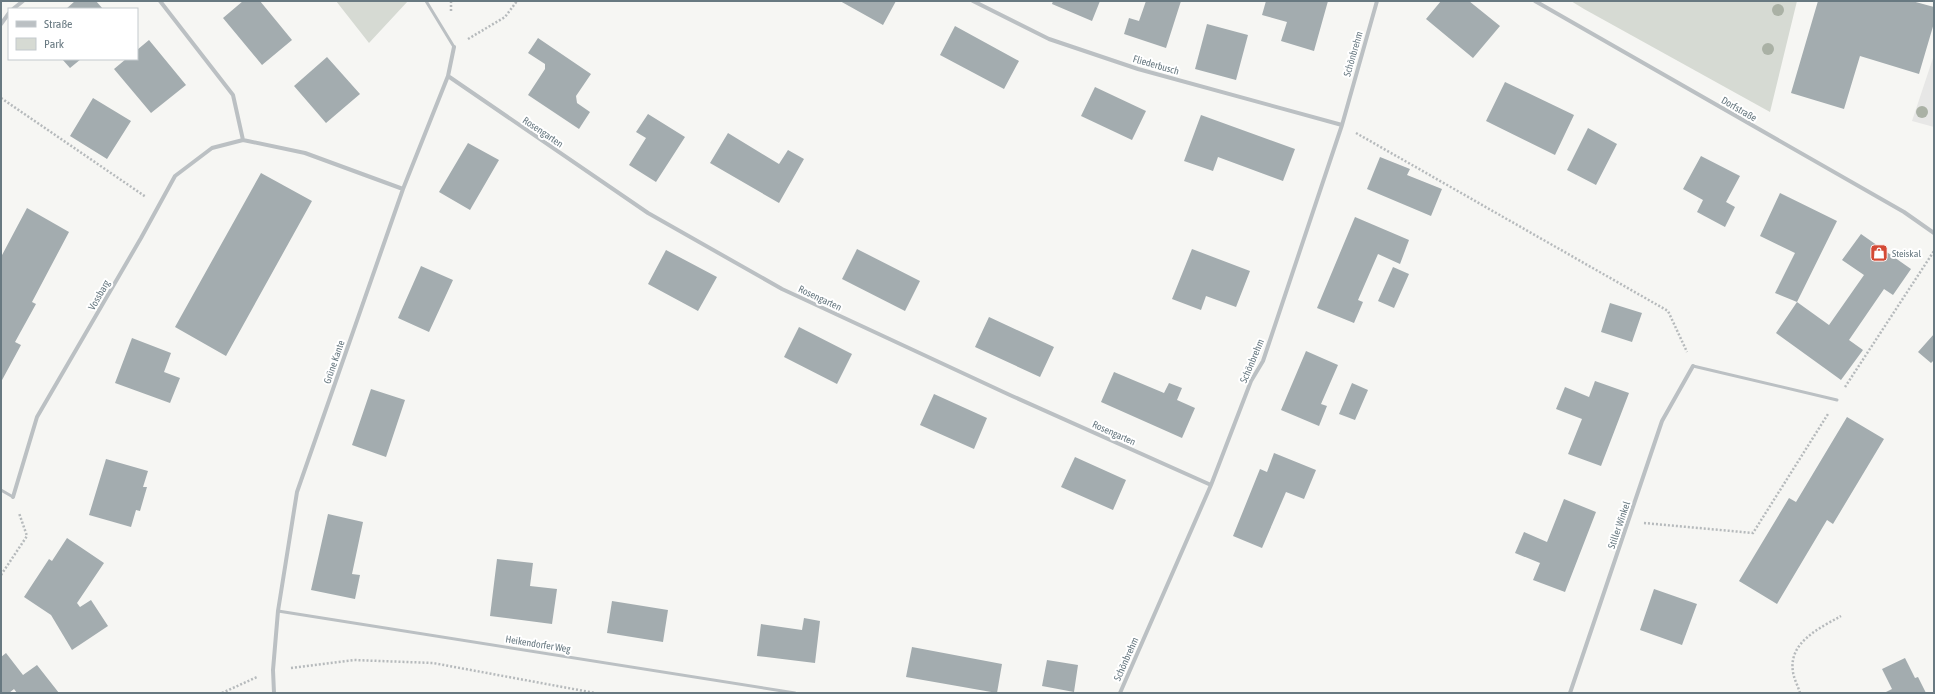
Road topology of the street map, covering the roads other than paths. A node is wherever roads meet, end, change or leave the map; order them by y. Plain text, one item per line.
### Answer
1 (23, 1) edge
2 (160, 1) edge
3 (426, 1) edge
4 (973, 1) edge
5 (1377, 1) edge
6 (1535, 1) edge
7 (14, 8) edge
8 (8, 14) edge
9 (1, 24) edge
10 (454, 47) joint
11 (448, 76) junction
12 (1342, 124) junction
13 (243, 140) junction
14 (403, 189) junction
15 (1934, 233) edge
16 (1693, 366) joint
17 (1836, 400) road end
18 (1211, 485) junction
19 (1, 490) edge
20 (13, 497) joint
21 (278, 611) junction
22 (274, 693) edge
23 (795, 693) edge
24 (1120, 693) edge
25 (1570, 693) edge

1 - 7 street
2 - 13 street
3 - 10 lane
4 - 12 street, Fliederbusch
5 - 12 street, Schönbrehm
6 - 15 street, Dorfstraße
8 - 9 street
10 - 11 street, Grüne Kante
11 - 14 street, Grüne Kante
11 - 18 street, Rosengarten
12 - 18 street, Schönbrehm
13 - 14 street, Vossbarg
13 - 20 street, Vossbarg
14 - 21 street, Grüne Kante
16 - 17 lane
16 - 25 street, Stiller Winkel
18 - 24 street, Schönbrehm
19 - 20 lane
21 - 22 street, Grüne Kante
21 - 23 lane, Heikendorfer Weg

